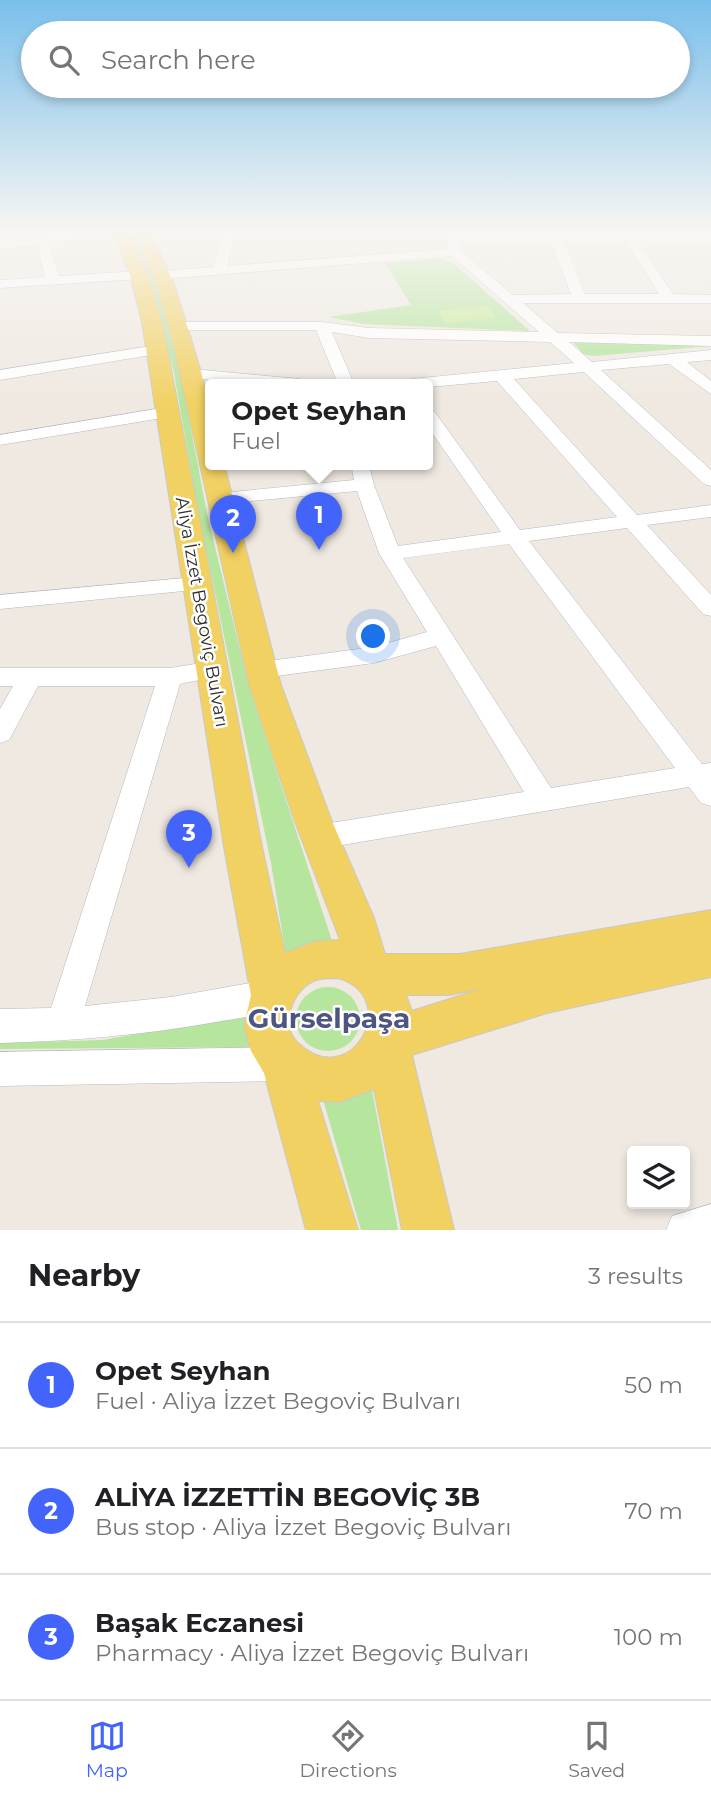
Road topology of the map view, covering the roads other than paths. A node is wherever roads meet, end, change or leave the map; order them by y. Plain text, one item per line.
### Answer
1 (142, 289) edge
2 (168, 289) edge
3 (499, 289) edge
4 (577, 289) edge
5 (663, 289) edge
6 (580, 298) junction
7 (668, 298) junction
8 (508, 299) junction
9 (711, 299) edge
10 (180, 326) junction
11 (322, 326) junction
12 (554, 338) junction
13 (711, 341) edge
14 (157, 350) junction
15 (711, 355) edge
16 (673, 359) junction
17 (588, 367) junction
18 (0, 374) edge
19 (192, 374) junction
20 (501, 375) junction
21 (246, 379) edge
22 (344, 379) edge
23 (433, 382) edge
24 (711, 389) edge
25 (168, 412) junction
26 (433, 422) edge
27 (205, 431) edge
28 (0, 440) edge
29 (213, 470) edge
30 (362, 475) edge
31 (711, 480) edge
32 (219, 498) junction
33 (711, 511) edge
34 (632, 522) junction
35 (515, 537) junction
36 (390, 554) junction
37 (196, 584) junction
38 (0, 602) edge
39 (711, 609) edge
40 (442, 636) junction
41 (214, 669) junction
42 (261, 670) junction
43 (31, 675) junction
44 (0, 677) edge
45 (170, 677) junction
46 (0, 733) edge
47 (706, 781) edge
48 (544, 799) junction
49 (318, 837) junction
50 (711, 928) edge
51 (711, 958) edge
52 (367, 970) junction
53 (273, 995) junction
54 (0, 1026) edge
55 (62, 1026) junction
56 (387, 1042) junction
57 (284, 1064) junction
58 (0, 1069) edge
59 (711, 1224) edge
60 (327, 1228) edge
61 (428, 1230) edge
62 (687, 1230) edge

1 - 14 main road, Aliya İzzet Begoviç Bulvarı
2 - 10 main road
3 - 8 street
4 - 6 street
5 - 7 street
6 - 7 street
6 - 8 street
7 - 9 street
8 - 12 street
10 - 11 street
10 - 19 main road
11 - 12 street
11 - 22 street
12 - 13 street
12 - 17 street
14 - 18 street
14 - 25 main road, Aliya İzzet Begoviç Bulvarı
15 - 16 street
16 - 17 street
16 - 24 street
17 - 20 street
17 - 31 street
19 - 21 street
19 - 27 main road
20 - 23 street
20 - 34 street
25 - 28 street
25 - 37 main road, Aliya İzzet Begoviç Bulvarı
26 - 35 street
29 - 32 main road, Aliya İzzet Begoviç Bulvarı
30 - 32 street
30 - 36 street
32 - 42 main road, Aliya İzzet Begoviç Bulvarı
33 - 34 street
34 - 35 street
34 - 39 street
35 - 36 street
35 - 47 street
36 - 40 street
37 - 38 street
37 - 41 main road, Aliya İzzet Begoviç Bulvarı
40 - 42 street
40 - 48 street
41 - 45 street
41 - 53 main road, Aliya İzzet Begoviç Bulvarı
42 - 49 main road, Aliya İzzet Begoviç Bulvarı
43 - 44 street
43 - 45 street
43 - 46 street
45 - 55 street
47 - 48 street
48 - 49 street
49 - 52 main road, Aliya İzzet Begoviç Bulvarı
50 - 52 main road
51 - 56 main road
52 - 53 main road
52 - 56 main road
53 - 55 street
53 - 57 main road
54 - 55 street
56 - 57 main road
56 - 61 main road
57 - 58 street
57 - 60 main road
59 - 62 street

